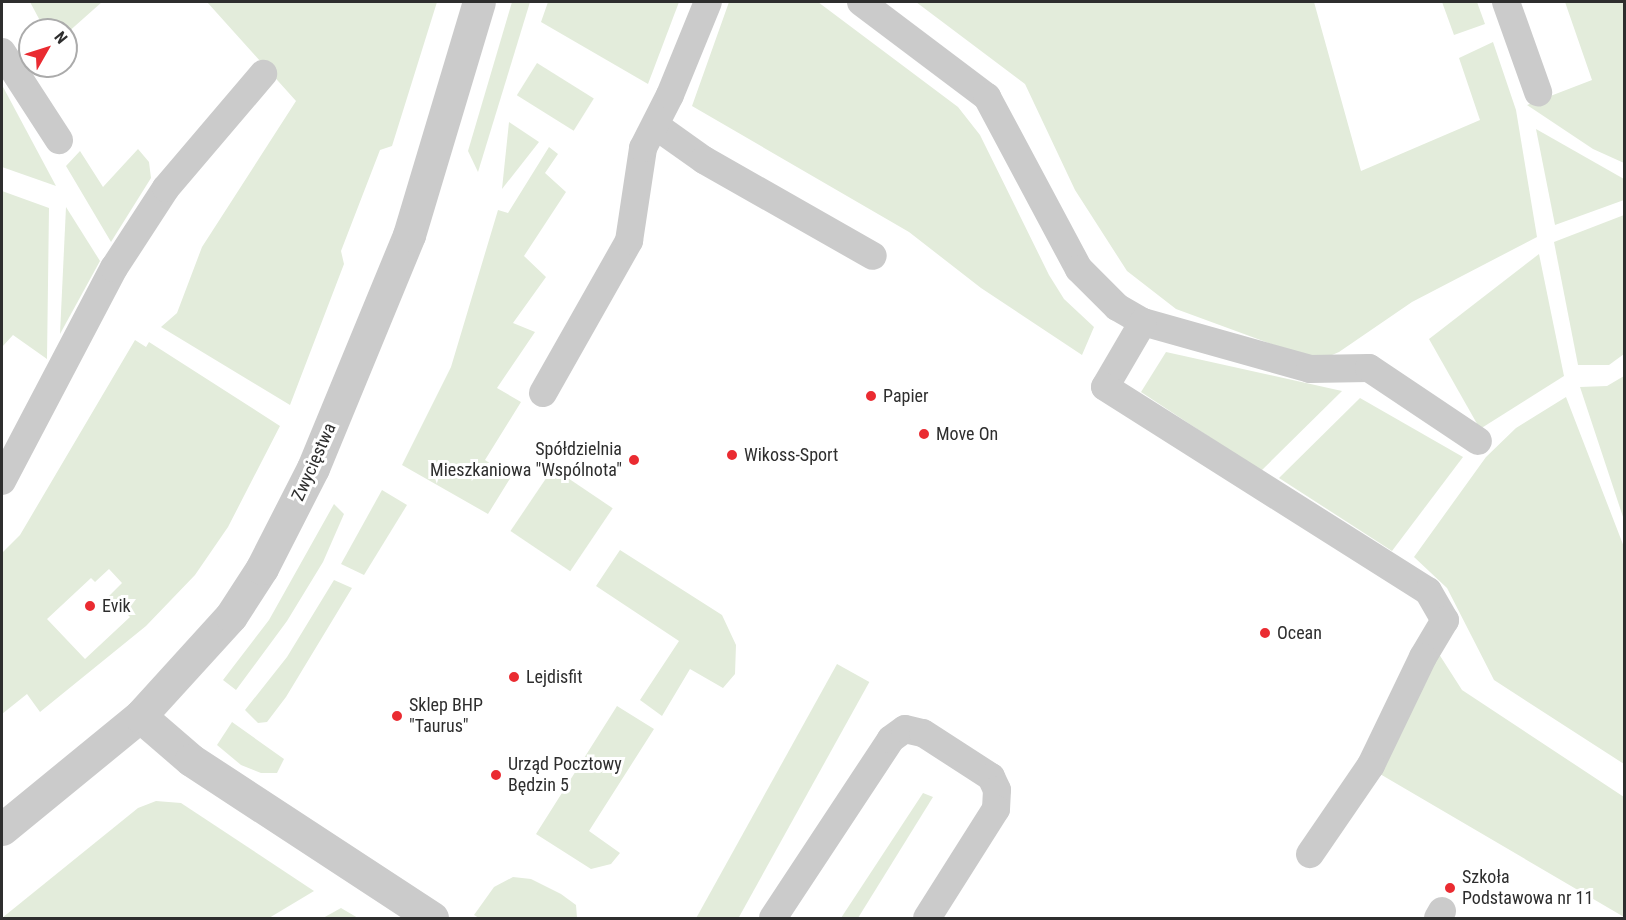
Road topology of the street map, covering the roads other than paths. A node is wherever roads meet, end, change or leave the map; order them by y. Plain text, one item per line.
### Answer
1 (478, 2) edge
2 (708, 2) edge
3 (861, 2) edge
4 (1506, 2) edge
5 (2, 52) edge
6 (262, 74) dead end
7 (1538, 92) dead end
8 (656, 126) junction
9 (59, 140) dead end
10 (873, 256) dead end
11 (1143, 322) junction
12 (543, 393) dead end
13 (1478, 441) dead end
14 (2, 481) edge
15 (140, 716) junction
16 (2, 829) edge
17 (1310, 854) dead end
18 (432, 918) edge
19 (773, 918) edge
20 (927, 918) edge

1 - 15 street, Zwycięstwa
2 - 8 lane
3 - 11 lane
4 - 7 lane
5 - 9 lane
6 - 14 lane
8 - 10 lane
8 - 12 lane
11 - 13 lane
11 - 17 lane
15 - 16 street, Zwycięstwa
15 - 18 street
19 - 20 lane

